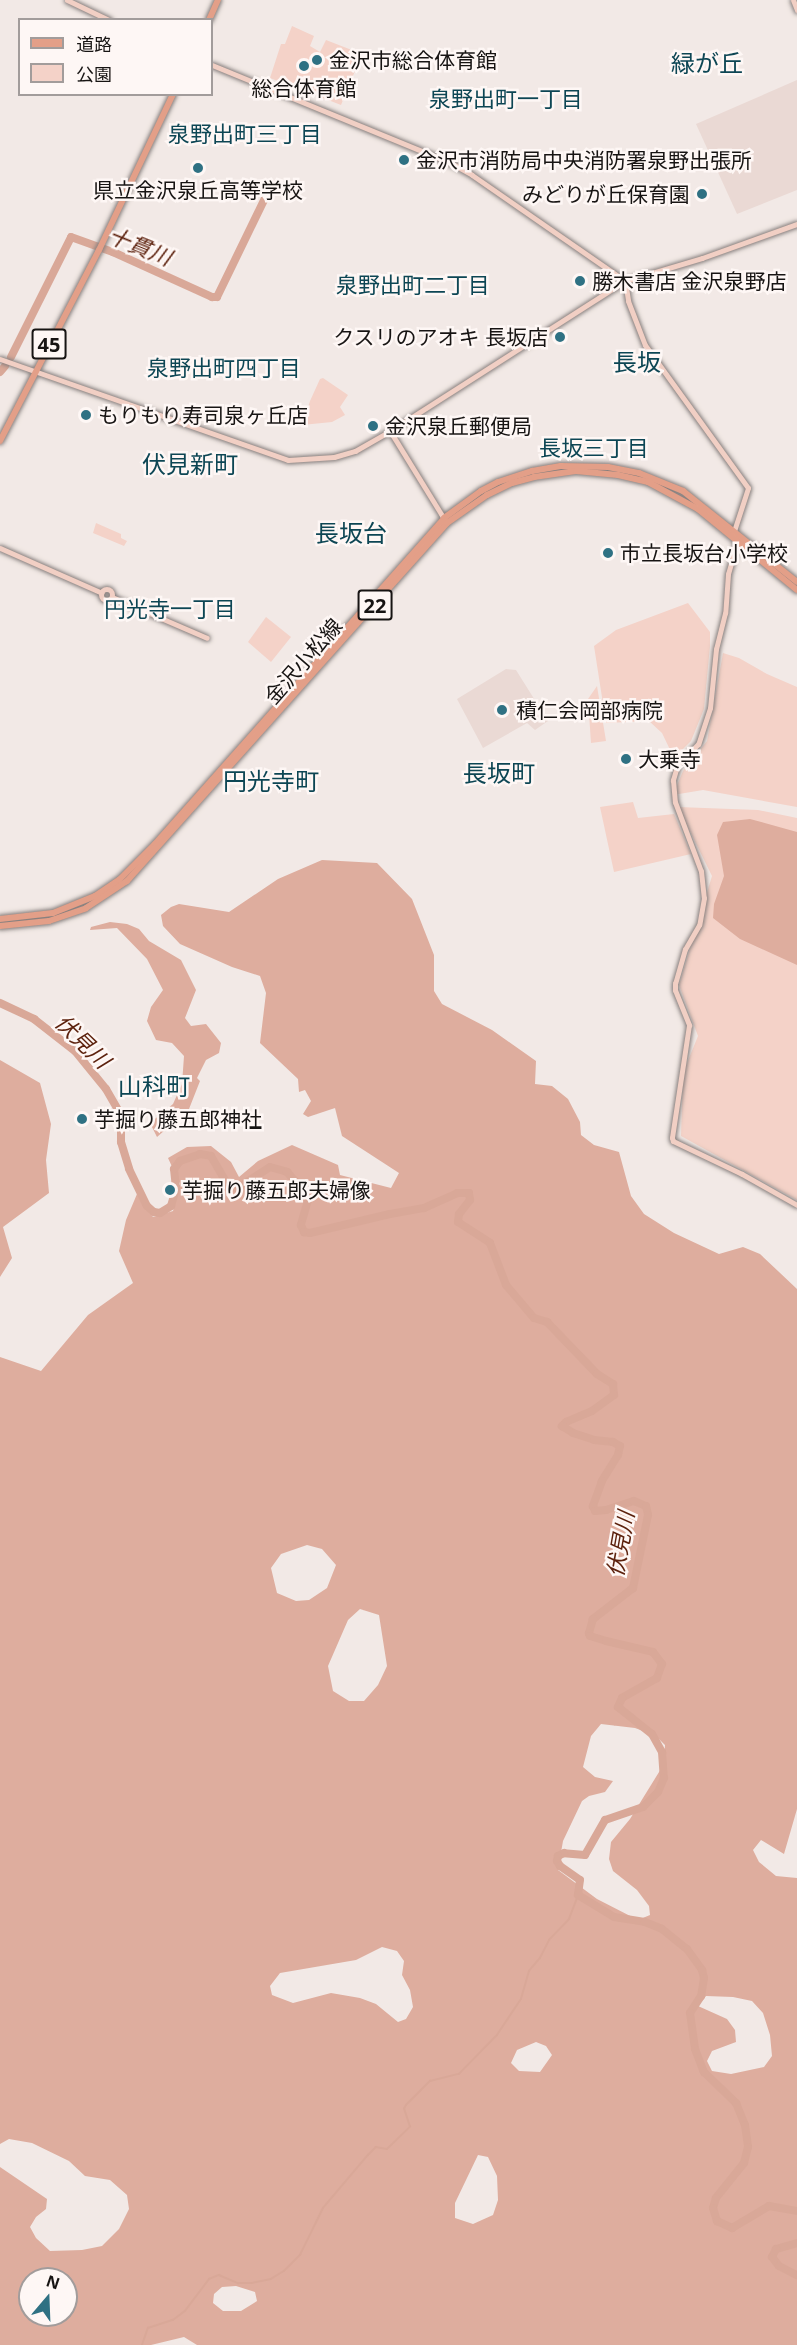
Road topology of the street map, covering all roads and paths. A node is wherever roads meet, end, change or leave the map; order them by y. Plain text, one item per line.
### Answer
1 (67, 0) edge
2 (218, 0) edge
3 (793, 0) edge
4 (797, 10) edge
5 (105, 18) edge
6 (210, 18) edge
7 (213, 65) edge
8 (172, 96) edge
9 (797, 224) edge
10 (625, 281) junction
11 (0, 359) edge
12 (35, 372) junction
13 (390, 432) junction
14 (0, 441) edge
15 (445, 520) junction
16 (735, 531) junction
17 (735, 539) junction
18 (0, 548) edge
19 (797, 582) edge
20 (797, 590) edge
21 (207, 638) dead end
22 (0, 919) edge
23 (0, 926) edge
24 (797, 1205) edge

1 - 5 street
2 - 6 main road
3 - 4 street
7 - 10 street
8 - 12 main road, 45
9 - 10 street
10 - 13 street
10 - 16 street
11 - 12 street
12 - 13 street
12 - 14 main road, 45
13 - 15 street
15 - 16 main road, 金沢小松線 / 22
15 - 17 main road, 金沢小松線 / 22
15 - 22 main road, 金沢小松線 / 22
15 - 23 main road, 金沢小松線 / 22
16 - 17 street
16 - 19 main road, 金沢小松線 / 22
17 - 20 main road, 金沢小松線 / 22
17 - 24 street
18 - 21 street

